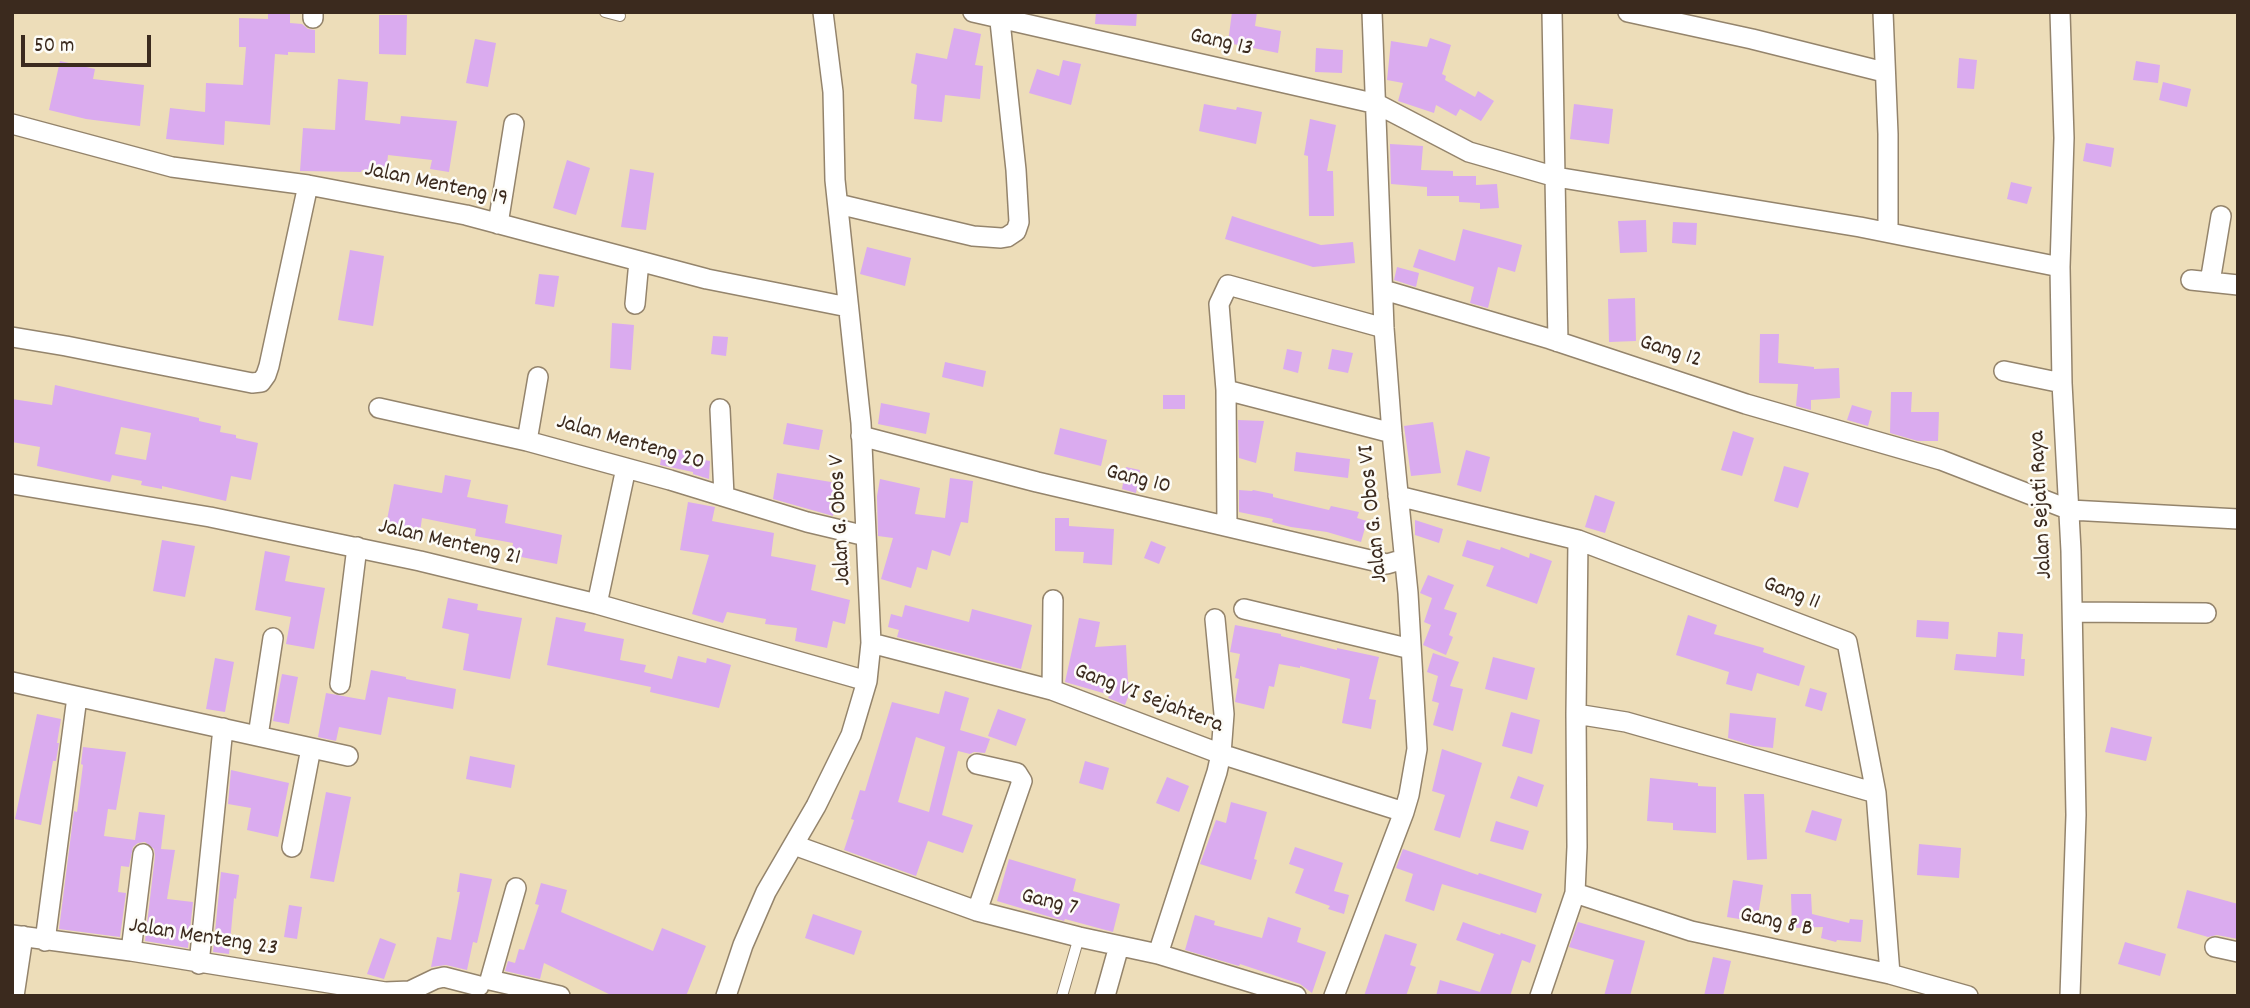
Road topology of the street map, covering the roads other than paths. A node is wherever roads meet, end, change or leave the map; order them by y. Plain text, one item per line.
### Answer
1 (605, 12) edge
2 (823, 12) edge
3 (973, 12) edge
4 (1372, 12) edge
5 (1552, 12) edge
6 (1628, 12) edge
7 (1883, 12) edge
8 (2060, 12) edge
9 (999, 15) edge
10 (620, 16) dead end
11 (1884, 72) junction
12 (1377, 104) junction
13 (12, 124) edge
14 (514, 124) dead end
15 (1556, 177) junction
16 (308, 185) junction
17 (838, 204) junction
18 (2221, 216) dead end
19 (498, 224) junction
20 (1888, 232) junction
21 (639, 261) junction
22 (2060, 268) junction
23 (2238, 285) edge
24 (1384, 290) junction
25 (635, 304) dead end
26 (848, 307) junction
27 (1384, 328) junction
28 (12, 337) edge
29 (1558, 342) junction
30 (2004, 371) dead end
31 (538, 377) dead end
32 (2062, 383) junction
33 (1226, 390) junction
34 (379, 408) dead end
35 (720, 409) dead end
36 (1392, 433) junction
37 (861, 436) junction
38 (527, 441) junction
39 (626, 468) junction
40 (12, 484) edge
41 (1398, 495) junction
42 (724, 496) junction
43 (2070, 510) junction
44 (2238, 519) edge
45 (1227, 526) junction
46 (866, 536) junction
47 (1578, 540) junction
48 (357, 547) junction
49 (1404, 559) junction
50 (1053, 600) dead end
51 (597, 604) junction
52 (1244, 609) dead end
53 (2073, 612) junction
54 (2206, 613) dead end
55 (1215, 619) dead end
56 (273, 638) dead end
57 (871, 643) junction
58 (1411, 649) junction
59 (867, 681) junction
60 (12, 682) edge
61 (340, 684) dead end
62 (1052, 690) junction
63 (77, 697) junction
64 (1576, 714) junction
65 (223, 729) junction
66 (258, 736) junction
67 (311, 748) junction
68 (1221, 754) junction
69 (348, 756) dead end
70 (976, 764) dead end
71 (1876, 793) junction
72 (1404, 812) junction
73 (794, 845) junction
74 (292, 847) dead end
75 (143, 855) dead end
76 (516, 888) dead end
77 (1575, 893) junction
78 (977, 911) junction
79 (17, 936) edge
80 (1079, 937) junction
81 (45, 941) junction
82 (1119, 946) junction
83 (2215, 947) dead end
84 (131, 951) junction
85 (2238, 952) edge
86 (1158, 954) junction
87 (199, 964) junction
88 (1890, 974) junction
89 (481, 987) edge
90 (385, 994) edge
91 (552, 995) edge
92 (14, 996) edge
93 (726, 996) edge
94 (1062, 996) edge
95 (1105, 996) edge
96 (1296, 996) edge
97 (1334, 996) edge
98 (1540, 996) edge
99 (1968, 996) edge
100 (2070, 996) edge

1 - 10 lane
2 - 17 street, Jalan G. Obos V
3 - 9 street, Gang 13
4 - 12 street, Jalan G. Obos VI
5 - 15 street
6 - 11 street
7 - 11 street
8 - 22 street, Jalan Sejati Raya
9 - 12 street, Gang 13
9 - 17 street
11 - 20 street
12 - 15 street, Gang 13
12 - 24 street, Jalan G. Obos VI
13 - 16 street, Jalan Menteng 19
14 - 19 street
15 - 20 street, Gang 13
15 - 29 street
16 - 19 street, Jalan Menteng 19
16 - 28 street
17 - 26 street, Jalan G. Obos V
18 - 23 street
19 - 21 street, Jalan Menteng 19
20 - 22 street, Gang 13
21 - 25 street
21 - 26 street, Jalan Menteng 19
22 - 32 street, Jalan Sejati Raya
24 - 27 street, Jalan G. Obos VI
24 - 29 street, Gang 12
26 - 37 street, Jalan G. Obos V
27 - 33 street
27 - 36 street, Jalan G. Obos VI
29 - 43 street, Gang 12
30 - 32 street
31 - 38 street
32 - 43 street, Jalan Sejati Raya
33 - 36 street
33 - 45 street
34 - 38 street, Jalan Menteng 20
35 - 42 street
36 - 41 street, Jalan G. Obos VI
37 - 45 street, Gang 10
37 - 46 street, Jalan G. Obos V
38 - 39 street, Jalan Menteng 20
39 - 42 street, Jalan Menteng 20
39 - 51 street
40 - 48 street, Jalan Menteng 21
41 - 47 street, Gang 11
41 - 49 street, Jalan G. Obos VI
42 - 46 street, Jalan Menteng 20
43 - 44 street, Gang 12
43 - 53 street, Jalan Sejati Raya
45 - 49 street, Gang 10
46 - 57 street, Jalan G. Obos V
47 - 64 street
47 - 71 street, Gang 11
48 - 51 street, Jalan Menteng 21
48 - 61 street
49 - 58 street, Jalan G. Obos VI
50 - 62 street
51 - 59 street, Jalan Menteng 21
52 - 58 street
53 - 54 street
53 - 100 street, Jalan Sejati Raya
55 - 68 street
56 - 66 street
57 - 59 street, Jalan G. Obos V
57 - 62 street, Gang VI Sejahtera
58 - 72 street, Jalan G. Obos VI
59 - 73 street, Jalan G. Obos V
60 - 63 street
62 - 68 street, Gang VI Sejahtera
63 - 65 street
63 - 81 street
64 - 71 street
64 - 77 street
65 - 66 street
65 - 87 street
66 - 67 street
67 - 69 street
67 - 74 street
68 - 72 street, Gang VI Sejahtera
68 - 86 street
70 - 78 street
71 - 88 street, Gang 11
72 - 97 street, Jalan G. Obos VI
73 - 78 street, Gang 7
73 - 93 street, Jalan G. Obos V
75 - 84 street
76 - 89 street
77 - 88 street, Gang 8 B
77 - 98 street
78 - 80 street, Gang 7
79 - 81 street, Jalan Menteng 23
79 - 92 street
80 - 82 street, Gang 7
80 - 94 lane
81 - 84 street, Jalan Menteng 23
82 - 86 street, Gang 7
82 - 95 street
83 - 85 street
84 - 87 street, Jalan Menteng 23
86 - 96 street, Gang 7
87 - 90 street, Jalan Menteng 23
88 - 99 street, Gang 8 B
89 - 90 street, Jalan Menteng 23
89 - 91 street, Jalan Menteng 23

